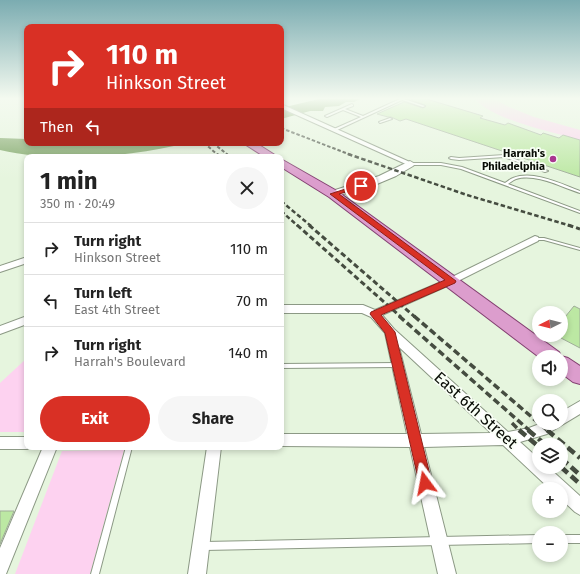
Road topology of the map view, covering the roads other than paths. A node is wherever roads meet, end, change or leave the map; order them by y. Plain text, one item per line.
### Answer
1 (323, 125) edge
2 (347, 125) edge
3 (335, 130) junction
4 (253, 146) edge
5 (268, 154) edge
6 (451, 158) dead end
7 (284, 164) edge
8 (410, 164) junction
9 (546, 170) dead end
10 (506, 184) junction
11 (580, 192) edge
12 (334, 194) junction
13 (580, 212) edge
14 (535, 239) joint
15 (580, 249) edge
16 (24, 261) edge
17 (0, 269) edge
18 (451, 281) junction
19 (284, 309) edge
20 (375, 314) junction
21 (24, 321) edge
22 (0, 330) edge
23 (390, 332) junction
24 (543, 350) edge
25 (398, 365) junction
26 (284, 366) edge
27 (568, 368) edge
28 (580, 376) edge
29 (580, 407) edge
30 (568, 415) edge
31 (544, 430) edge
32 (507, 438) junction
33 (284, 440) edge
34 (415, 440) junction
35 (0, 443) edge
36 (24, 443) edge
37 (49, 450) edge
38 (128, 450) edge
39 (214, 450) edge
40 (554, 482) edge
41 (568, 496) edge
42 (580, 507) edge
43 (532, 539) edge
44 (568, 539) edge
45 (580, 539) edge
46 (439, 540) junction
47 (201, 546) junction
48 (0, 568) edge
49 (95, 574) edge
50 (197, 574) edge
51 (447, 574) edge

1 - 3 street
2 - 3 lane
3 - 8 street
4 - 5 main road
6 - 9 lane
7 - 12 main road
8 - 10 lane
8 - 12 street
10 - 11 lane
10 - 13 lane
12 - 18 main road
14 - 15 lane
14 - 18 street
16 - 17 street
18 - 20 street
18 - 24 main road
19 - 20 street
20 - 23 street, East 6th Street
21 - 22 street
23 - 25 street
23 - 32 street, East 6th Street
25 - 26 lane
25 - 34 street
27 - 28 main road
29 - 30 street
31 - 32 street
32 - 34 street
32 - 40 street, East 6th Street
33 - 34 street
34 - 46 street
35 - 36 street
37 - 48 street
38 - 49 lane
39 - 47 street
41 - 42 street, East 6th Street
43 - 46 lane
44 - 45 lane
46 - 47 lane
46 - 51 street
47 - 50 street

